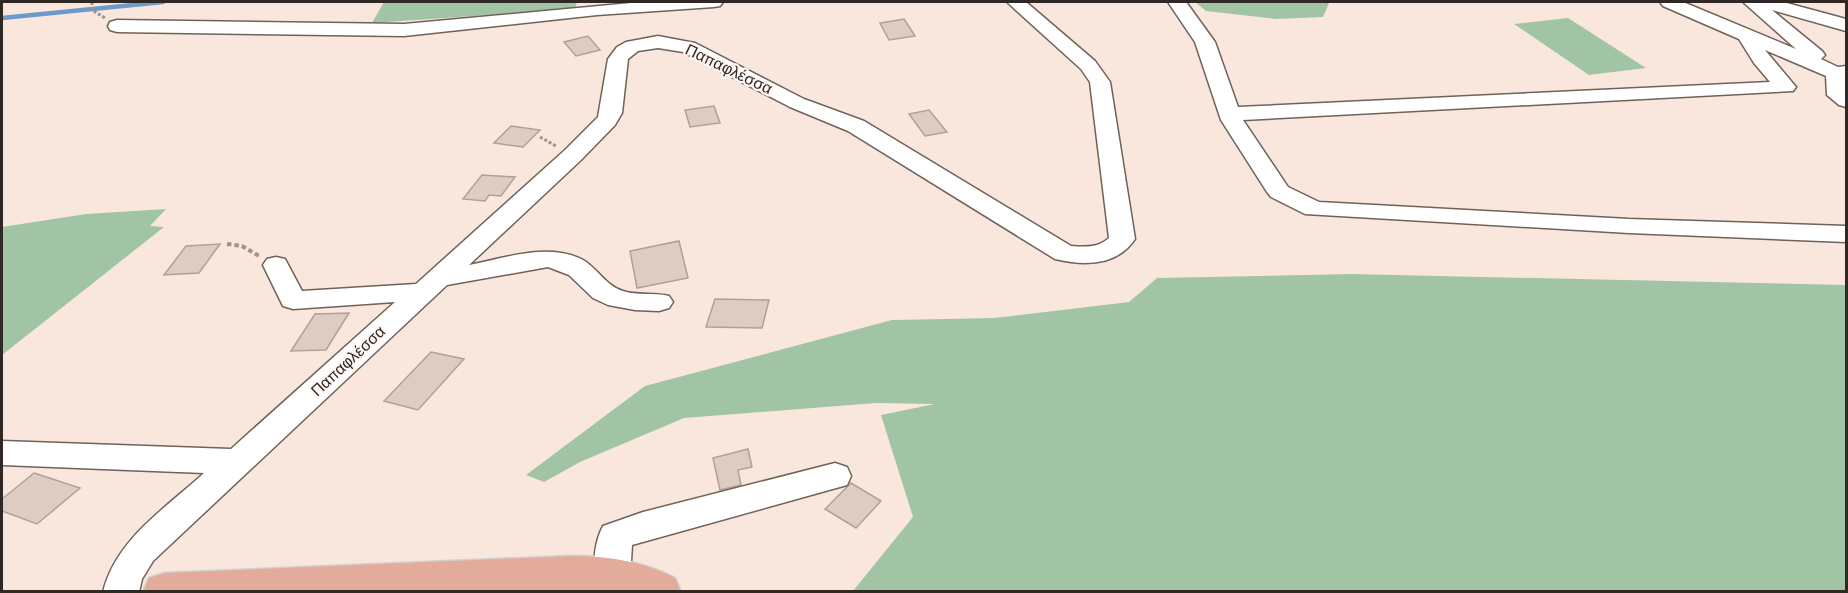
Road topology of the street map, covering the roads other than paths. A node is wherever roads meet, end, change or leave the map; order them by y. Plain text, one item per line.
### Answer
1 (714, 2) edge
2 (1016, 2) edge
3 (1177, 2) edge
4 (1670, 2) edge
5 (1752, 2) edge
6 (1765, 2) edge
7 (597, 6) edge
8 (1846, 25) edge
9 (117, 26) dead end
10 (1746, 34) junction
11 (1841, 72) edge
12 (1846, 101) edge
13 (1230, 114) junction
14 (1846, 234) edge
15 (276, 265) road end
16 (429, 286) junction
17 (659, 302) dead end
18 (2, 453) edge
19 (238, 462) junction
20 (835, 476) dead end
21 (612, 577) junction
22 (212, 590) edge
23 (121, 591) edge
24 (165, 591) edge
25 (659, 591) edge

1 - 7 street
2 - 16 street, Παπαφλέσσα
3 - 13 street
4 - 10 street
5 - 11 street
6 - 8 street
7 - 9 street
10 - 11 street
10 - 13 street
11 - 12 street
13 - 14 street
15 - 16 street
16 - 17 street
16 - 19 street, Παπαφλέσσα
18 - 19 street
19 - 23 street, Παπαφλέσσα
20 - 21 street
21 - 22 main road
21 - 25 main road
22 - 24 main road

